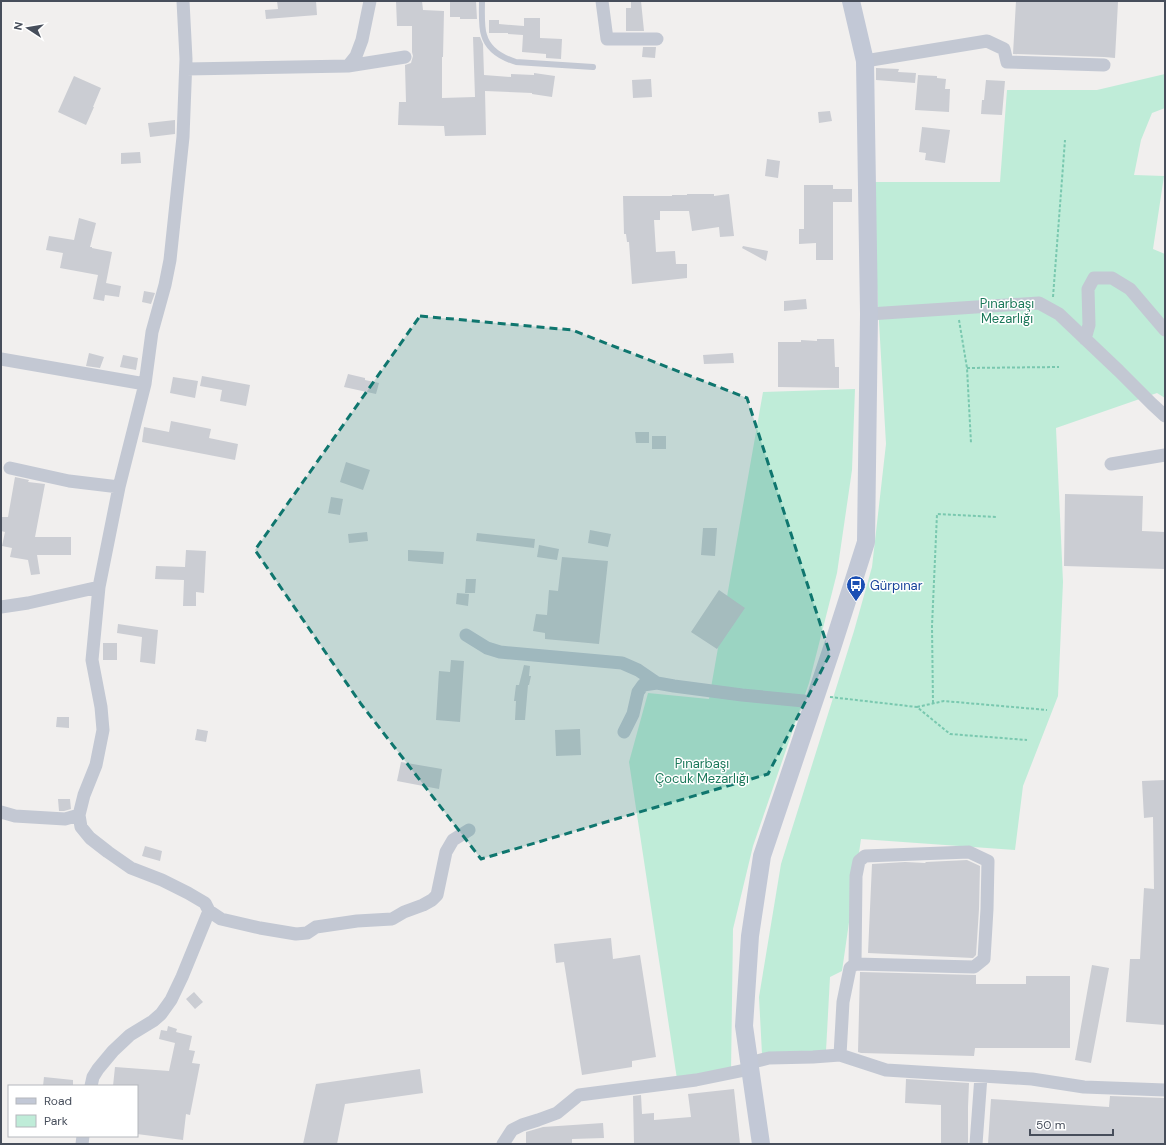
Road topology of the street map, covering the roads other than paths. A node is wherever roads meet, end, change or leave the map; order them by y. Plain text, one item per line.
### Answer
1 (183, 1) edge
2 (370, 1) edge
3 (482, 1) edge
4 (602, 1) edge
5 (850, 1) edge
6 (657, 38) dead end
7 (405, 57) dead end
8 (865, 61) junction
9 (1104, 65) dead end
10 (348, 66) junction
11 (593, 67) dead end
12 (186, 69) junction
13 (869, 314) junction
14 (1165, 330) edge
15 (1085, 339) junction
16 (1, 359) edge
17 (145, 384) junction
18 (1165, 416) edge
19 (1165, 455) edge
20 (1111, 464) dead end
21 (10, 468) dead end
22 (119, 487) junction
23 (99, 587) junction
24 (1, 607) edge
25 (466, 636) dead end
26 (657, 683) junction
27 (815, 698) junction
28 (624, 732) dead end
29 (1, 812) edge
30 (79, 815) junction
31 (469, 830) dead end
32 (209, 912) junction
33 (855, 964) junction
34 (840, 1055) junction
35 (750, 1066) junction
36 (981, 1076) junction
37 (91, 1085) edge
38 (1165, 1090) edge
39 (503, 1144) edge
40 (761, 1144) edge
41 (976, 1144) edge

1 - 12 street
2 - 10 street
3 - 11 lane
4 - 6 street
5 - 8 main road
7 - 10 street
8 - 9 street
8 - 13 main road
10 - 12 street
12 - 17 street
13 - 15 street
13 - 27 main road
14 - 15 street
15 - 18 street
16 - 17 street
17 - 22 street
19 - 20 street
21 - 22 street
22 - 23 street
23 - 24 street
23 - 30 street
25 - 26 street
26 - 27 street
26 - 28 street
27 - 35 main road
29 - 30 street
30 - 32 street
31 - 32 street
32 - 37 street
33 - 33 street
33 - 34 street
34 - 35 street
34 - 36 street
35 - 39 street
35 - 40 main road
36 - 38 street
36 - 41 street

